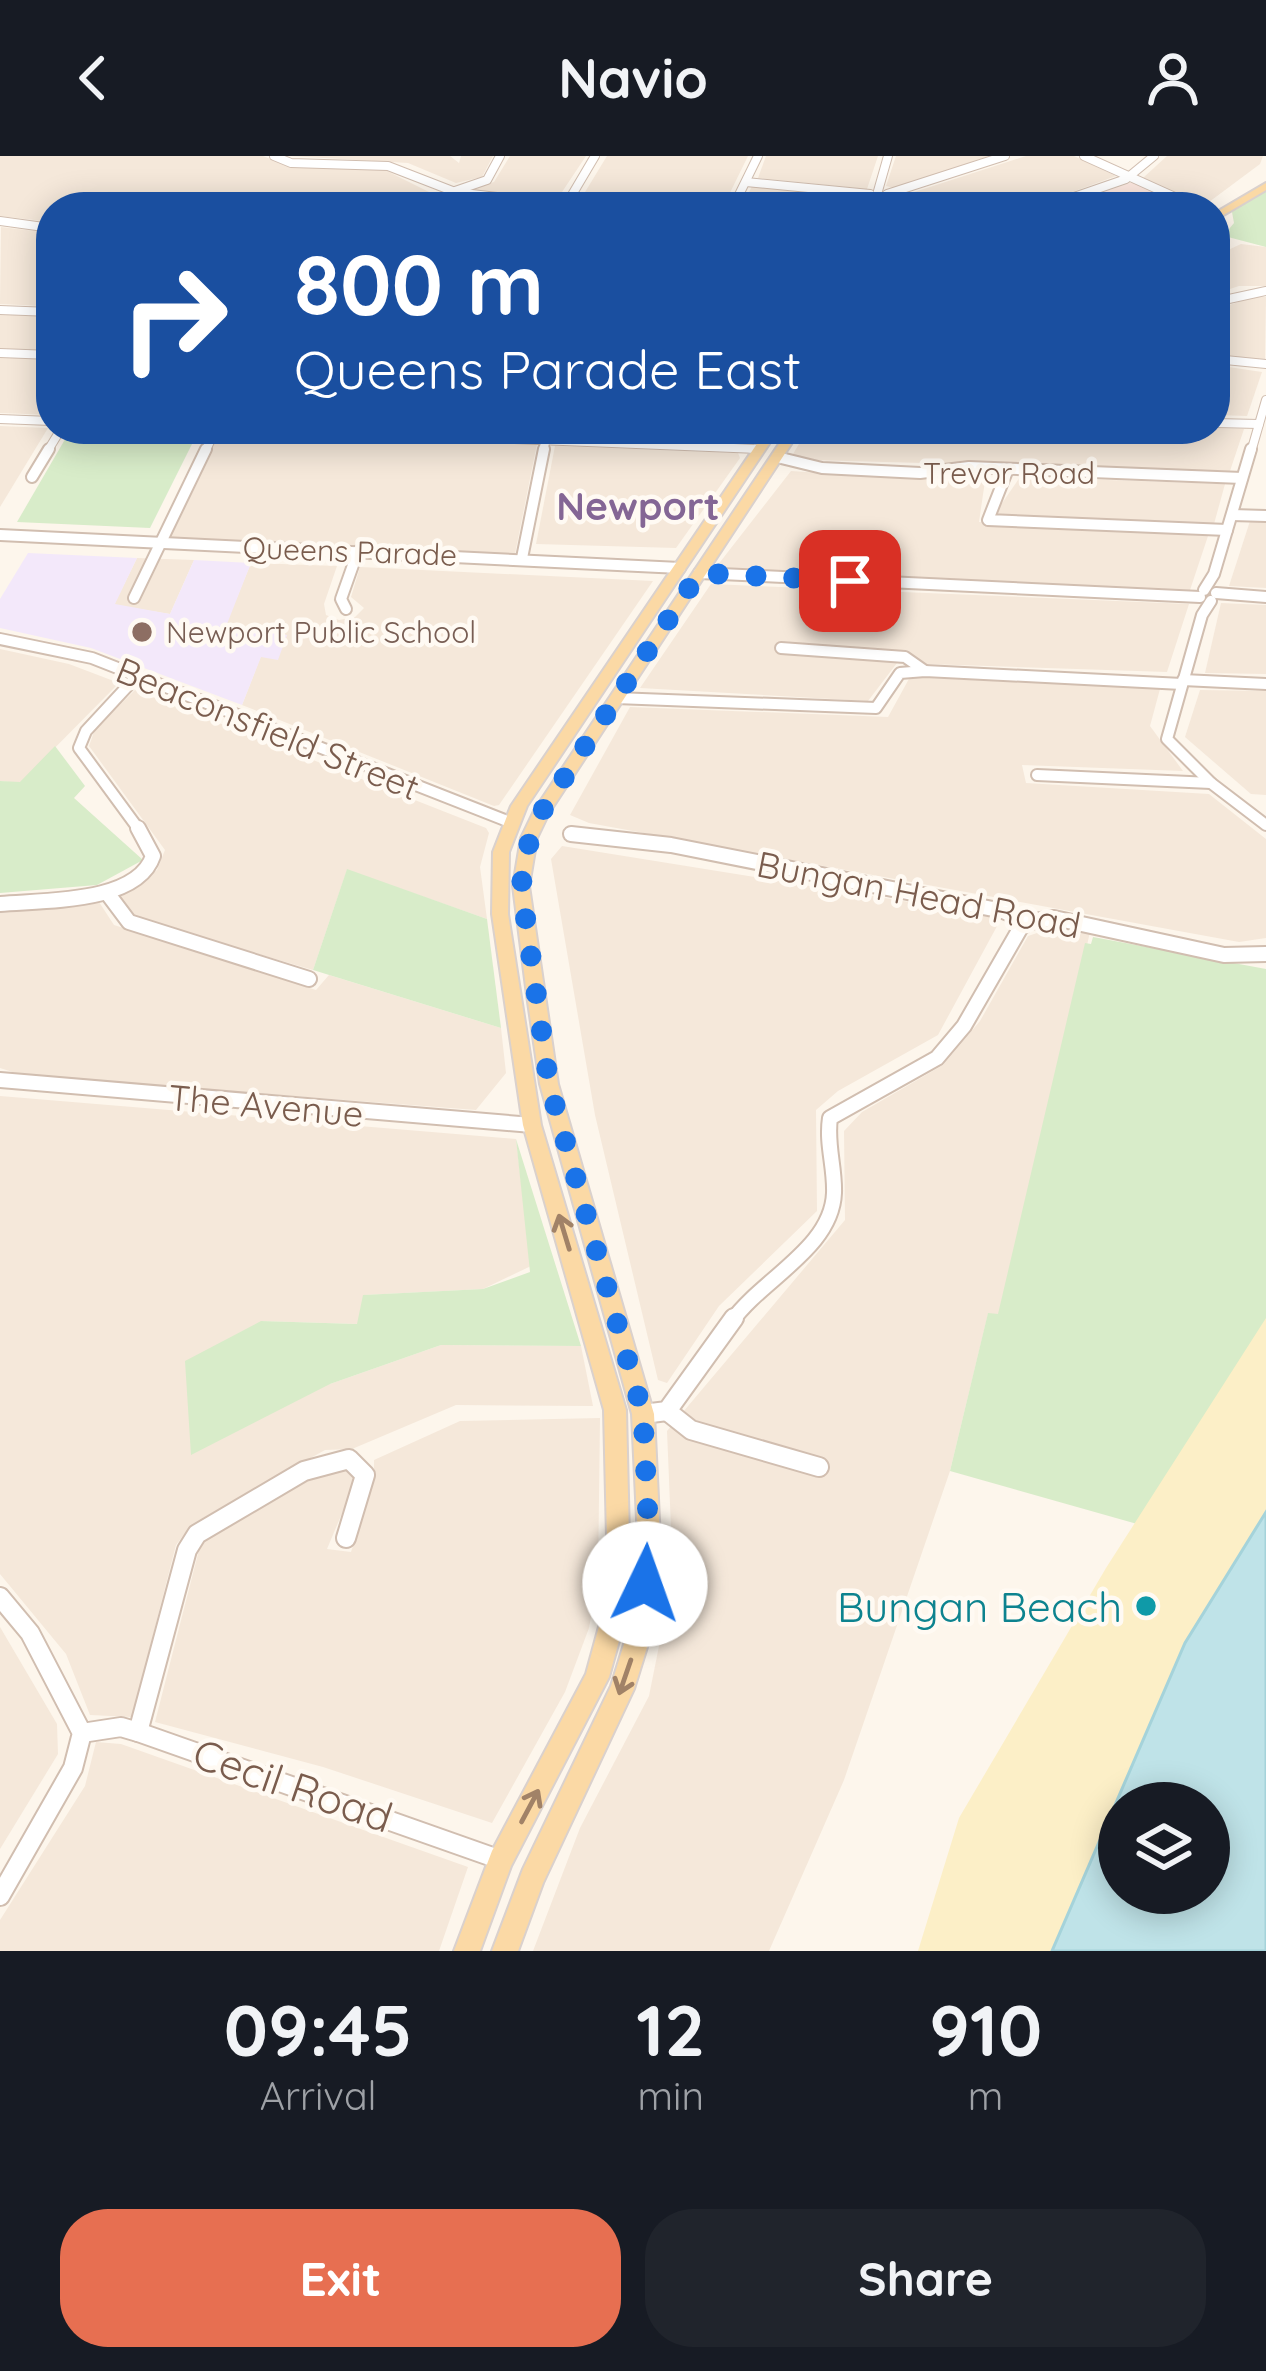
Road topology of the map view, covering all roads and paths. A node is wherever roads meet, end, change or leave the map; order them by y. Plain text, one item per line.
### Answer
1 (274, 156) edge
2 (500, 156) edge
3 (596, 156) edge
4 (758, 156) edge
5 (888, 156) edge
6 (1005, 156) edge
7 (1084, 156) edge
8 (1154, 156) edge
9 (1130, 176) junction
10 (746, 182) junction
11 (1266, 182) edge
12 (455, 192) joint
13 (574, 192) edge
14 (741, 192) edge
15 (834, 192) edge
16 (879, 192) edge
17 (893, 192) edge
18 (1086, 192) edge
19 (1165, 192) edge
20 (1230, 204) edge
21 (0, 221) edge
22 (36, 226) edge
23 (1266, 291) edge
24 (1230, 299) edge
25 (0, 310) edge
26 (36, 311) edge
27 (0, 353) edge
28 (36, 354) edge
29 (1230, 360) edge
30 (1266, 364) edge
31 (1266, 400) edge
32 (0, 419) edge
33 (36, 420) edge
34 (1230, 423) edge
35 (1259, 424) junction
36 (52, 444) edge
37 (208, 444) edge
38 (545, 444) edge
39 (683, 444) edge
40 (762, 444) edge
41 (785, 444) edge
42 (758, 449) junction
43 (777, 457) junction
44 (1008, 469) junction
45 (32, 477) dead end
46 (1243, 478) junction
47 (1232, 515) junction
48 (1266, 516) edge
49 (1227, 530) junction
50 (0, 536) edge
51 (159, 543) junction
52 (358, 550) junction
53 (522, 558) junction
54 (680, 568) junction
55 (699, 573) junction
56 (1208, 596) junction
57 (1266, 597) edge
58 (134, 598) dead end
59 (346, 609) dead end
60 (0, 639) edge
61 (781, 648) dead end
62 (925, 670) junction
63 (137, 676) junction
64 (1182, 682) junction
65 (1266, 684) edge
66 (616, 698) junction
67 (1037, 775) dead end
68 (1211, 783) junction
69 (1244, 806) junction
70 (1266, 808) edge
71 (1266, 825) edge
72 (521, 826) junction
73 (571, 833) dead end
74 (108, 894) junction
75 (0, 904) edge
76 (1029, 922) junction
77 (1266, 954) edge
78 (309, 980) dead end
79 (0, 1080) edge
80 (532, 1125) junction
81 (655, 1412) junction
82 (617, 1433) junction
83 (819, 1467) dead end
84 (346, 1538) dead end
85 (0, 1597) edge
86 (138, 1732) junction
87 (82, 1733) junction
88 (501, 1860) junction
89 (0, 1895) edge
90 (466, 1951) edge
91 (505, 1951) edge

1 - 12 street
2 - 12 street
3 - 13 street
4 - 10 street
5 - 16 street
6 - 17 street
7 - 9 street
8 - 9 street
9 - 18 street
9 - 19 street
10 - 14 street
10 - 15 street
11 - 20 main road
21 - 22 street
23 - 24 street
25 - 26 street
27 - 28 street
29 - 30 street
31 - 35 street
32 - 33 street
34 - 35 street
35 - 46 street
36 - 45 street
37 - 51 street
38 - 53 street
39 - 42 street
40 - 42 main road
41 - 43 main road
42 - 43 main road
42 - 54 main road
43 - 44 street, Trevor Road
43 - 55 main road
44 - 46 street, Trevor Road
44 - 49 street
46 - 47 street
47 - 48 street
47 - 49 street
49 - 56 street
50 - 51 street, Queens Parade
51 - 52 street, Queens Parade
51 - 58 street
52 - 53 street, Queens Parade
52 - 59 street
53 - 54 street, Queens Parade
54 - 55 main road, Queens Parade
54 - 72 main road
55 - 56 street
55 - 66 main road
56 - 57 street
56 - 64 street
60 - 63 street, Beaconsfield Street
61 - 62 street
62 - 64 street
62 - 66 street
63 - 72 street, Beaconsfield Street
63 - 74 street
64 - 65 street
64 - 68 street
66 - 72 main road
67 - 68 street
68 - 69 street
69 - 70 street
69 - 71 street
72 - 80 main road
72 - 81 main road
73 - 76 street, Bungan Head Road
74 - 75 street
74 - 78 street
76 - 77 street, Bungan Head Road
76 - 81 street
79 - 80 street, The Avenue
82 -> 80 main road
81 - 82 main road
81 - 83 street
81 -> 91 main road
88 -> 82 main road
84 - 86 street
85 - 87 street
86 - 87 street, Cecil Road
86 - 88 street, Cecil Road
87 - 89 street
88 - 90 main road

